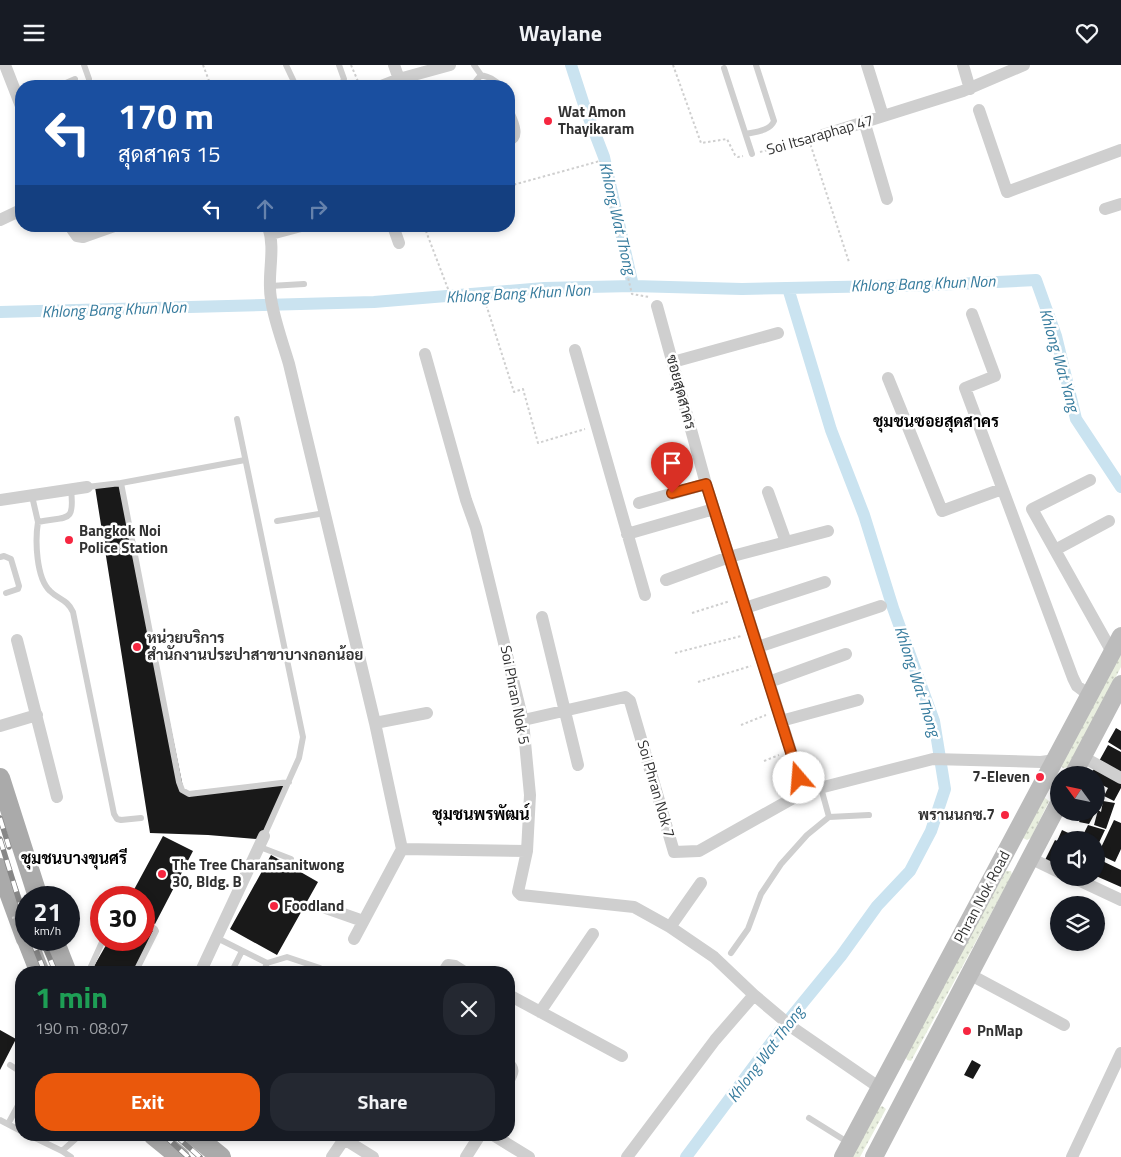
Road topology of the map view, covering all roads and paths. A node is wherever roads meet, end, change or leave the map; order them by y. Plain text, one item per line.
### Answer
1 (84, 65) edge
2 (203, 65) edge
3 (286, 65) edge
4 (339, 65) edge
5 (351, 65) edge
6 (394, 65) edge
7 (450, 65) edge
8 (474, 65) edge
9 (673, 65) edge
10 (756, 65) edge
11 (867, 65) edge
12 (963, 65) edge
13 (1024, 65) edge
14 (724, 68) dead end
15 (4, 72) edge
16 (481, 75) junction
17 (89, 79) dead end
18 (398, 79) joint
19 (209, 80) edge
20 (293, 80) edge
21 (343, 80) edge
22 (357, 80) edge
23 (477, 80) edge
24 (494, 80) edge
25 (970, 89) junction
26 (15, 93) edge
27 (979, 111) dead end
28 (883, 116) junction
29 (515, 120) edge
30 (864, 121) junction
31 (746, 135) junction
32 (823, 135) joint
33 (515, 139) edge
34 (809, 140) junction
35 (1121, 150) edge
36 (752, 154) junction
37 (515, 184) edge
38 (887, 199) dead end
39 (1121, 204) edge
40 (1105, 209) dead end
41 (15, 213) edge
42 (0, 220) edge
43 (74, 232) edge
44 (97, 232) edge
45 (269, 232) edge
46 (395, 232) edge
47 (426, 232) edge
48 (400, 243) dead end
49 (848, 262) dead end
50 (304, 284) dead end
51 (270, 287) junction
52 (657, 306) joint
53 (972, 314) dead end
54 (778, 333) dead end
55 (575, 349) dead end
56 (425, 354) dead end
57 (673, 362) junction
58 (888, 378) dead end
59 (237, 419) dead end
60 (596, 425) junction
61 (245, 460) junction
62 (1090, 480) dead end
63 (121, 483) junction
64 (706, 484) junction
65 (87, 487) joint
66 (1002, 489) junction
67 (71, 490) junction
68 (768, 492) dead end
69 (32, 496) junction
70 (0, 500) edge
71 (639, 503) dead end
72 (714, 509) junction
73 (325, 513) junction
74 (277, 521) dead end
75 (1109, 521) dead end
76 (38, 522) junction
77 (828, 531) dead end
78 (627, 534) junction
79 (786, 542) junction
80 (1055, 550) junction
81 (0, 557) edge
82 (729, 557) junction
83 (666, 580) dead end
84 (825, 582) dead end
85 (6, 593) dead end
86 (645, 595) dead end
87 (744, 602) junction
88 (881, 606) dead end
89 (692, 613) dead end
90 (542, 617) dead end
91 (753, 633) junction
92 (1121, 636) edge
93 (17, 640) dead end
94 (758, 647) junction
95 (1112, 652) junction
96 (674, 653) dead end
97 (846, 654) dead end
98 (763, 663) junction
99 (698, 682) dead end
100 (769, 682) junction
101 (1121, 684) edge
102 (1089, 695) junction
103 (858, 700) dead end
104 (780, 710) junction
105 (566, 711) junction
106 (427, 713) dead end
107 (37, 715) junction
108 (528, 719) dead end
109 (375, 723) junction
110 (741, 725) dead end
111 (0, 726) edge
112 (790, 751) junction
113 (1056, 759) junction
114 (764, 761) dead end
115 (578, 765) dead end
116 (1079, 765) edge
117 (0, 778) edge
118 (1121, 778) edge
119 (289, 782) junction
120 (821, 788) junction
121 (804, 792) junction
122 (57, 797) dead end
123 (869, 815) dead end
124 (829, 817) junction
125 (141, 818) dead end
126 (1050, 820) edge
127 (1020, 826) junction
128 (1043, 833) junction
129 (262, 841) junction
130 (402, 849) junction
131 (527, 851) junction
132 (291, 859) dead end
133 (1026, 866) junction
134 (998, 867) junction
135 (0, 869) edge
136 (1050, 870) edge
137 (701, 883) dead end
138 (34, 886) edge
139 (1091, 886) edge
140 (1121, 900) edge
141 (326, 908) dead end
142 (15, 910) edge
143 (15, 917) edge
144 (12, 918) dead end
145 (363, 921) junction
146 (670, 927) junction
147 (593, 934) dead end
148 (217, 938) junction
149 (354, 939) dead end
150 (31, 951) edge
151 (58, 951) edge
152 (98, 951) edge
153 (146, 951) edge
154 (242, 951) junction
155 (731, 953) dead end
156 (268, 963) junction
157 (37, 966) edge
158 (64, 966) edge
159 (91, 966) edge
160 (139, 966) edge
161 (203, 966) edge
162 (234, 966) edge
163 (266, 966) edge
164 (314, 966) edge
165 (970, 974) junction
166 (754, 995) junction
167 (515, 998) edge
168 (540, 1012) junction
169 (1064, 1025) dead end
170 (1121, 1053) edge
171 (622, 1055) dead end
172 (10, 1065) dead end
173 (15, 1068) edge
174 (880, 1088) junction
175 (15, 1111) edge
176 (809, 1118) dead end
177 (0, 1120) edge
178 (8, 1124) junction
179 (15, 1128) edge
180 (42, 1141) edge
181 (73, 1141) edge
182 (155, 1141) edge
183 (160, 1141) edge
184 (189, 1141) edge
185 (201, 1141) edge
186 (342, 1141) edge
187 (351, 1141) edge
188 (476, 1141) edge
189 (503, 1141) edge
190 (846, 1150) edge
191 (62, 1151) junction
192 (71, 1157) edge
193 (172, 1157) edge
194 (180, 1157) edge
195 (207, 1157) edge
196 (221, 1157) edge
197 (332, 1157) edge
198 (373, 1157) edge
199 (466, 1157) edge
200 (529, 1157) edge
201 (627, 1157) edge
202 (874, 1157) edge
203 (1072, 1157) edge

1 - 17 lane
2 - 19 path
3 - 20 lane
4 - 21 lane
5 - 22 path
6 - 18 street
7 - 18 street
8 - 16 lane
9 - 36 path, Soi Itsaraphap 47
10 - 31 lane
11 - 28 street
12 - 25 street
13 - 25 street, Soi Itsaraphap 47
14 - 31 lane
15 - 26 street
16 - 23 lane
16 - 24 lane
25 - 28 street, Soi Itsaraphap 47
27 - 35 street
28 - 30 street, Soi Itsaraphap 47
29 - 33 lane
30 - 32 street, Soi Itsaraphap 47
30 - 38 street
31 - 36 lane
32 - 34 path, Soi Itsaraphap 47
34 - 36 path, Soi Itsaraphap 47
34 - 49 path
37 - 52 path
39 - 40 street
41 - 42 street
43 - 44 street
45 - 51 street
46 - 48 street
47 - 60 path
50 - 51 lane
51 - 73 street
52 - 57 street, ซอยสุดสาคร
53 - 66 street
54 - 57 street
55 - 60 street
56 - 131 street, Soi Phran Nok 5
57 - 64 street, ซอยสุดสาคร
58 - 66 street
59 - 61 lane
60 - 78 street
61 - 63 lane
61 - 119 lane
62 - 80 street
63 - 65 lane
63 - 119 lane
64 - 71 street
64 - 72 street, ซอยสุดสาคร
65 - 67 street
66 - 102 street
67 - 69 street
67 - 76 lane
68 - 79 street
69 - 70 street
69 - 76 lane
72 - 78 street
72 - 82 street, ซอยสุดสาคร
73 - 74 lane
73 - 109 street
75 - 80 street
76 - 125 lane
77 - 79 street
78 - 86 street
79 - 82 street
80 - 95 street
81 - 85 lane
82 - 83 street
82 - 87 street, ซอยสุดสาคร
84 - 87 street
87 - 89 path
87 - 91 street, ซอยสุดสาคร
88 - 94 street
90 - 105 street
91 - 94 street, ซอยสุดสาคร
91 - 96 path
92 - 95 main road, Phran Nok Road
93 - 107 street
94 - 98 street, ซอยสุดสาคร
95 - 102 main road, Phran Nok Road
97 - 100 street
98 - 99 path
98 - 100 street, ซอยสุดสาคร
100 - 104 street, ซอยสุดสาคร
101 - 116 main road
102 - 113 main road, Phran Nok Road
103 - 104 street
104 - 110 path
104 - 112 street, ซอยสุดสาคร
105 - 108 street, Soi Phran Nok 7
105 - 115 street
105 - 121 street, Soi Phran Nok 7
106 - 109 street
107 - 111 street
107 - 122 street
109 - 130 street
112 - 114 path
112 - 121 street, ซอยสุดสาคร
113 - 116 main road
113 - 120 street, Soi Phran Nok 7
113 - 127 main road, Phran Nok Road
116 - 118 street
117 - 138 main road
119 - 129 lane
120 - 121 street, Soi Phran Nok 7
120 - 124 lane
123 - 124 lane
124 - 155 lane
126 - 128 main road, Phran Nok Road
127 - 128 main road
127 - 134 main road, Phran Nok Road
128 - 133 main road, Phran Nok Road
129 - 132 lane
129 - 148 street
130 - 131 street
130 - 145 street
131 - 146 street, Soi Phran Nok 5
133 - 134 main road
133 - 136 street
133 - 165 main road, Phran Nok Road
134 - 174 main road, Phran Nok Road
135 - 142 main road
137 - 146 street
139 - 140 street
141 - 145 street
143 - 144 path, bridge
145 - 149 street
146 - 166 street, Soi Phran Nok 5
147 - 168 street
148 - 154 lane
148 - 161 street
150 - 157 main road
151 - 158 main road
152 - 159 lane
153 - 160 lane
154 - 156 lane
154 - 162 lane
156 - 163 lane
156 - 164 lane
165 - 169 street
165 - 202 main road, Phran Nok Road
166 - 174 street, Soi Phran Nok 5
166 - 201 street
167 - 168 street
168 - 171 street
170 - 203 street
172 - 173 lane
174 - 190 main road, Phran Nok Road
175 - 178 lane
176 - 190 lane
177 - 178 lane
178 - 179 lane
180 - 191 lane
181 - 191 lane
182 - 193 main road
183 - 194 main road
184 - 195 main road
185 - 196 main road
186 - 197 street
187 - 198 street
188 - 199 street
189 - 200 street
191 - 192 lane

